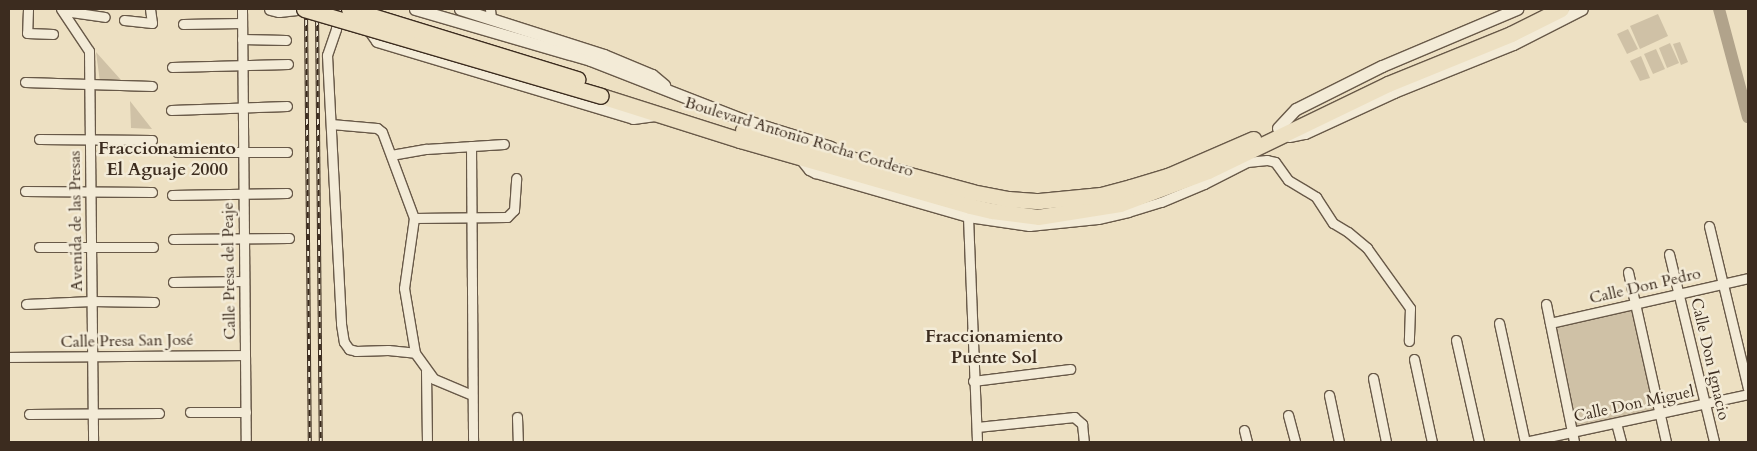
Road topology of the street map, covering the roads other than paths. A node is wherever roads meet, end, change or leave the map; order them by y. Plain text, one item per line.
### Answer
1 (28, 9) edge
2 (150, 9) edge
3 (242, 9) edge
4 (270, 9) edge
5 (297, 9) edge
6 (304, 9) edge
7 (338, 9) edge
8 (349, 9) edge
9 (366, 9) edge
10 (415, 9) edge
11 (460, 9) edge
12 (1517, 9) edge
13 (1538, 9) edge
14 (1561, 9) edge
15 (1582, 9) edge
16 (62, 10) edge
17 (491, 14) edge
18 (105, 17) dead end
19 (124, 20) dead end
20 (242, 23) junction
21 (183, 24) dead end
22 (53, 34) dead end
23 (242, 39) junction
24 (286, 40) dead end
25 (288, 64) dead end
26 (172, 67) dead end
27 (242, 67) junction
28 (25, 82) dead end
29 (89, 83) junction
30 (152, 86) dead end
31 (603, 92) junction
32 (676, 94) junction
33 (1338, 103) junction
34 (286, 106) dead end
35 (243, 108) junction
36 (171, 110) dead end
37 (662, 114) junction
38 (331, 124) junction
39 (1280, 133) junction
40 (90, 138) junction
41 (39, 139) dead end
42 (152, 140) dead end
43 (504, 144) dead end
44 (471, 146) junction
45 (177, 152) dead end
46 (243, 152) junction
47 (287, 152) dead end
48 (390, 155) junction
49 (799, 156) junction
50 (1245, 158) junction
51 (869, 163) junction
52 (516, 178) dead end
53 (25, 191) dead end
54 (90, 192) junction
55 (152, 192) dead end
56 (287, 193) dead end
57 (244, 194) junction
58 (172, 195) dead end
59 (470, 217) junction
60 (968, 217) junction
61 (414, 218) junction
62 (1709, 226) dead end
63 (244, 237) junction
64 (289, 238) dead end
65 (173, 239) dead end
66 (91, 246) junction
67 (39, 247) dead end
68 (153, 247) dead end
69 (1669, 254) dead end
70 (1628, 272) dead end
71 (1748, 278) edge
72 (244, 280) junction
73 (173, 282) dead end
74 (1723, 282) junction
75 (1679, 293) junction
76 (92, 300) junction
77 (154, 302) dead end
78 (26, 304) dead end
79 (1546, 304) dead end
80 (1635, 304) junction
81 (1499, 323) dead end
82 (1550, 323) junction
83 (1456, 340) dead end
84 (1409, 341) dead end
85 (415, 353) junction
86 (245, 355) junction
87 (92, 356) junction
88 (9, 357) edge
89 (1414, 359) dead end
90 (1070, 369) dead end
91 (426, 371) junction
92 (1372, 378) dead end
93 (973, 380) junction
94 (1748, 388) edge
95 (1748, 394) edge
96 (472, 395) junction
97 (1329, 395) dead end
98 (1705, 404) junction
99 (190, 412) dead end
100 (246, 412) junction
101 (93, 413) junction
102 (159, 413) dead end
103 (1660, 413) junction
104 (29, 414) dead end
105 (1288, 415) dead end
106 (517, 418) dead end
107 (1616, 423) junction
108 (977, 427) junction
109 (1244, 430) dead end
110 (1572, 432) junction
111 (93, 442) edge
112 (246, 442) edge
113 (427, 442) edge
114 (473, 442) edge
115 (518, 442) edge
116 (977, 442) edge
117 (1084, 442) edge
118 (1247, 442) edge
119 (1294, 442) edge
120 (1339, 442) edge
121 (1386, 442) edge
122 (1432, 442) edge
123 (1480, 442) edge
124 (1525, 442) edge
125 (1574, 442) edge
126 (1621, 442) edge
127 (1666, 442) edge
128 (1714, 442) edge

1 - 22 street
2 - 19 street
3 - 20 street, Calle Presa del Peaje
4 - 5 main road
6 - 31 highway, Boulevard Antonio Rocha Cordero, bridge
7 - 38 street
8 - 31 highway, Boulevard Antonio Rocha Cordero, bridge
9 - 37 main road
10 - 32 main road
11 - 17 main road
12 - 39 main road, Boulevard Antonio Rocha Cordero
13 - 33 highway, Boulevard Antonio Rocha Cordero
14 - 33 highway, Boulevard Antonio Rocha Cordero
15 - 39 main road, Boulevard Antonio Rocha Cordero
16 - 18 street
16 - 29 street, Avenida de las Presas
17 - 32 main road
20 - 21 street
20 - 23 street, Calle Presa del Peaje
23 - 24 street
23 - 27 street, Calle Presa del Peaje
25 - 27 street
26 - 27 street
27 - 35 street, Calle Presa del Peaje
28 - 29 street
29 - 30 street
29 - 40 street, Avenida de las Presas
31 - 37 highway, Boulevard Antonio Rocha Cordero
31 - 51 highway, Boulevard Antonio Rocha Cordero
32 - 51 main road
33 - 39 highway, Boulevard Antonio Rocha Cordero
34 - 35 street
35 - 36 street
35 - 46 street, Calle Presa del Peaje
37 - 49 highway, Boulevard Antonio Rocha Cordero
38 - 48 street
38 - 85 street
39 - 50 highway, Boulevard Antonio Rocha Cordero
39 - 51 highway, Boulevard Antonio Rocha Cordero
40 - 41 street
40 - 42 street
40 - 54 street, Avenida de las Presas
43 - 44 street
44 - 48 street
44 - 59 street
45 - 46 street
46 - 47 street
46 - 57 street, Calle Presa del Peaje
48 - 61 street
49 - 50 highway, Boulevard Antonio Rocha Cordero
49 - 60 street
50 - 60 street
50 - 84 street
52 - 59 street
53 - 54 street
54 - 55 street
54 - 66 street, Avenida de las Presas
56 - 57 street
57 - 58 street
57 - 63 street, Calle Presa del Peaje
59 - 61 street
59 - 96 street
60 - 93 street
61 - 85 street
62 - 74 street
63 - 64 street
63 - 65 street
63 - 72 street, Calle Presa del Peaje
66 - 67 street
66 - 68 street
66 - 76 street, Avenida de las Presas
69 - 75 street, Calle Don Ignacio
70 - 80 street
71 - 74 street, Calle Don Pedro
72 - 73 street
72 - 86 street, Calle Presa del Peaje
74 - 75 street, Calle Don Pedro
74 - 94 street
75 - 80 street, Calle Don Pedro
75 - 98 street, Calle Don Ignacio
76 - 77 street
76 - 78 street
76 - 87 street, Avenida de las Presas
79 - 82 street
80 - 82 street, Calle Don Pedro
80 - 103 street
81 - 124 street
82 - 110 street
83 - 123 street
85 - 91 street
86 - 87 street, Calle Presa San José
86 - 100 street, Calle Presa del Peaje
87 - 88 street, Calle Presa San José
87 - 101 street, Avenida de las Presas
89 - 122 street
90 - 93 street
91 - 96 street
91 - 113 street
92 - 121 street
93 - 108 street
95 - 98 street, Calle Don Miguel
96 - 114 street
97 - 120 street
98 - 103 street, Calle Don Miguel
98 - 128 street, Calle Don Ignacio
99 - 100 street
100 - 112 street, Calle Presa del Peaje
101 - 102 street
101 - 104 street
101 - 111 street, Avenida de las Presas
103 - 107 street, Calle Don Miguel
103 - 127 street
105 - 119 street
106 - 115 street
107 - 110 street, Calle Don Miguel
107 - 126 street
108 - 116 street
108 - 117 street
109 - 118 street
110 - 124 street, Calle Don Miguel
110 - 125 street

